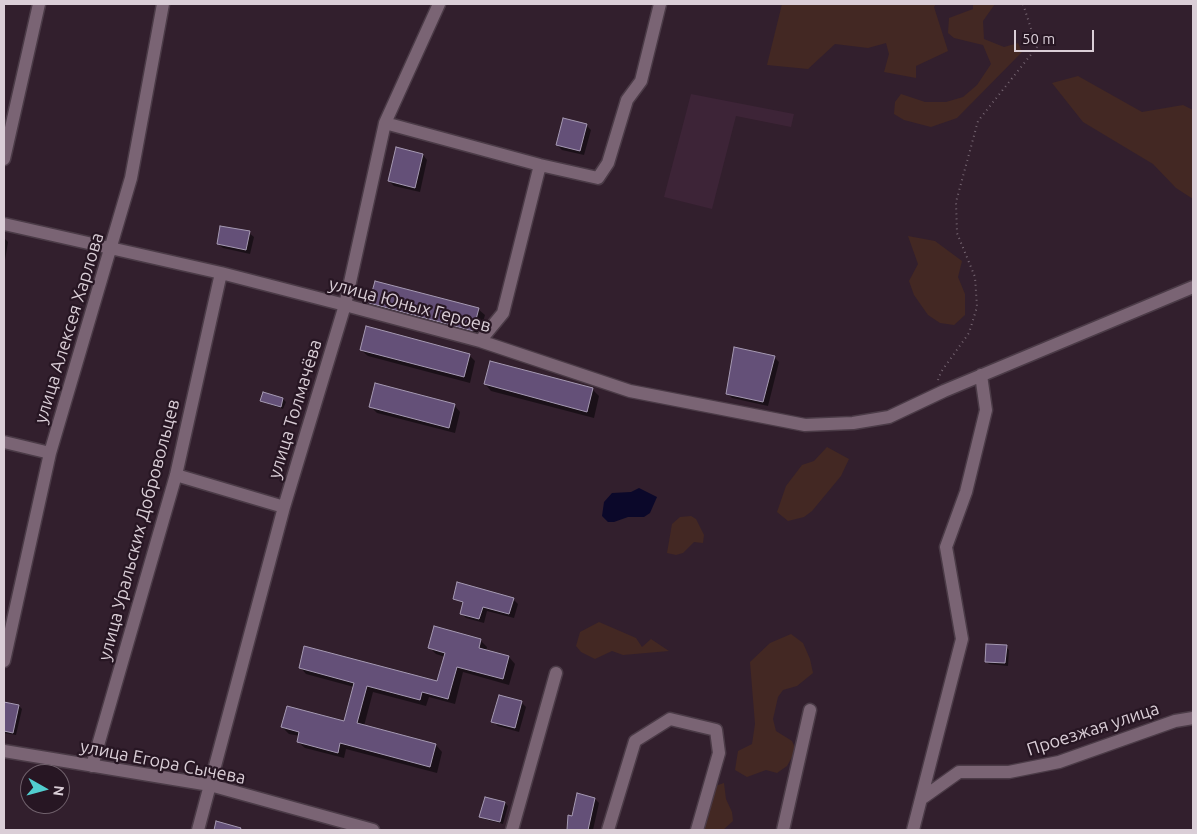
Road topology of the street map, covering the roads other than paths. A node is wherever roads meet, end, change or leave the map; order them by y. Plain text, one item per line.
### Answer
1 (38, 4) edge
2 (163, 4) edge
3 (439, 4) edge
4 (660, 4) edge
5 (385, 123) junction
6 (4, 159) edge
7 (540, 165) junction
8 (4, 224) edge
9 (111, 249) junction
10 (221, 273) junction
11 (1193, 287) edge
12 (345, 305) junction
13 (480, 341) junction
14 (981, 376) junction
15 (4, 442) edge
16 (50, 453) junction
17 (176, 475) junction
18 (284, 507) junction
19 (4, 661) edge
20 (556, 673) dead end
21 (810, 710) dead end
22 (1193, 718) edge
23 (4, 750) edge
24 (92, 766) junction
25 (210, 785) junction
26 (921, 799) junction
27 (198, 830) edge
28 (373, 830) edge
29 (512, 830) edge
30 (608, 830) edge
31 (698, 830) edge
32 (783, 830) edge
33 (913, 830) edge

1 - 6 street
2 - 9 street, улица Алексея Харлова
3 - 5 street, улица Толмачёва
4 - 7 street
5 - 7 street
5 - 12 street, улица Толмачёва
7 - 13 street
8 - 9 street, улица Юных Героев
9 - 10 street, улица Юных Героев
9 - 16 street, улица Алексея Харлова
10 - 12 street, улица Юных Героев
10 - 17 street, улица Уральских Добровольцев
11 - 14 street, улица Юных Героев
12 - 13 street, улица Юных Героев
12 - 18 street, улица Толмачёва
13 - 14 street, улица Юных Героев
14 - 26 street
15 - 16 street
16 - 19 street, улица Алексея Харлова
17 - 18 street
17 - 24 street, улица Уральских Добровольцев
18 - 25 street, улица Толмачёва
20 - 29 street
21 - 32 street
22 - 26 street, Проезжая улица
23 - 24 street, улица Егора Сычева
24 - 25 street, улица Егора Сычева
25 - 27 street, улица Толмачёва
25 - 28 street, улица Егора Сычева
26 - 33 street
30 - 31 street

